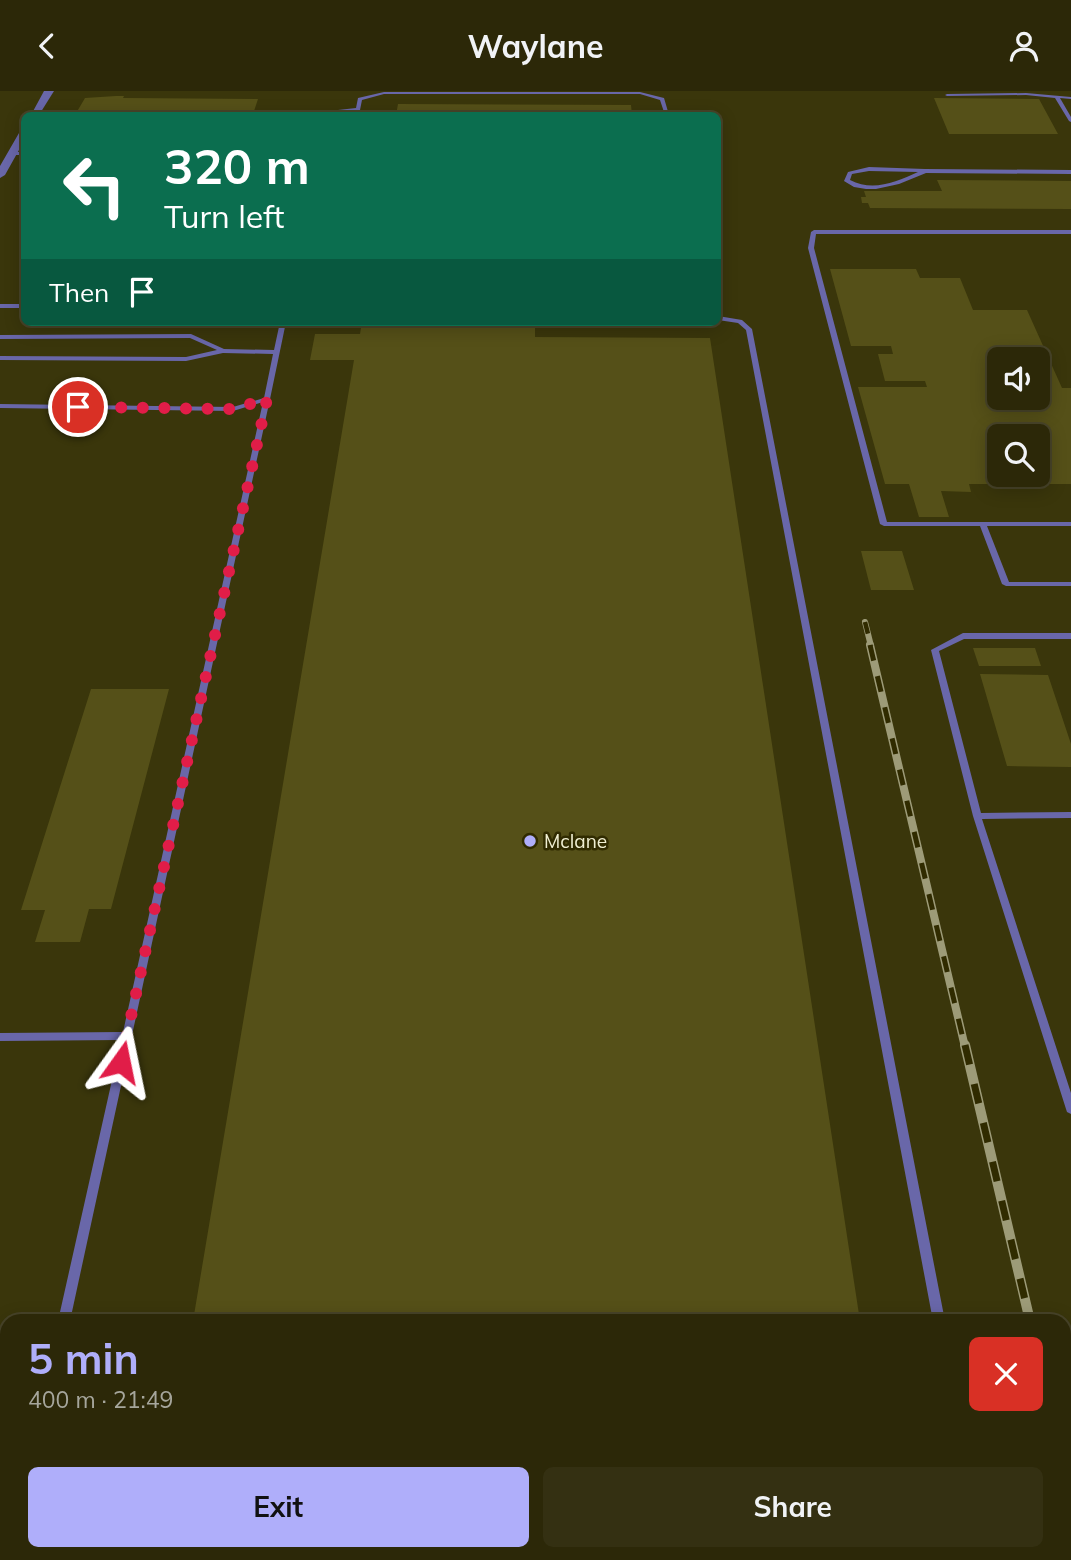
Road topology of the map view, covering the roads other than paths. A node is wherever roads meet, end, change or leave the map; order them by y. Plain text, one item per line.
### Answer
1 (49, 91) edge
2 (947, 95) dead end
3 (1057, 98) junction
4 (1071, 98) edge
5 (37, 112) edge
6 (336, 112) edge
7 (666, 112) edge
8 (1071, 121) edge
9 (21, 138) edge
10 (12, 154) junction
11 (21, 154) edge
12 (925, 171) junction
13 (1071, 172) edge
14 (0, 176) edge
15 (1071, 232) edge
16 (0, 306) edge
17 (21, 306) edge
18 (721, 318) edge
19 (282, 326) edge
20 (0, 337) edge
21 (223, 351) junction
22 (277, 352) junction
23 (0, 358) edge
24 (267, 399) junction
25 (0, 406) edge
26 (982, 524) junction
27 (1071, 524) edge
28 (1071, 584) edge
29 (1071, 636) edge
30 (1071, 815) edge
31 (977, 816) junction
32 (127, 1036) junction
33 (0, 1037) edge
34 (1071, 1109) edge
35 (66, 1314) edge
36 (938, 1314) edge

1 - 5 street
2 - 3 lane
3 - 4 lane
3 - 8 lane
6 - 7 lane
9 - 10 street
10 - 11 lane
10 - 14 street
12 - 12 lane
12 - 13 lane
15 - 26 lane
16 - 17 lane
18 - 36 lane
19 - 22 lane
20 - 21 lane
21 - 22 lane
21 - 23 lane
22 - 24 lane
24 - 25 lane
24 - 32 lane
26 - 27 lane
26 - 28 lane
29 - 31 lane
30 - 31 lane
31 - 34 lane
32 - 33 lane
32 - 35 lane

